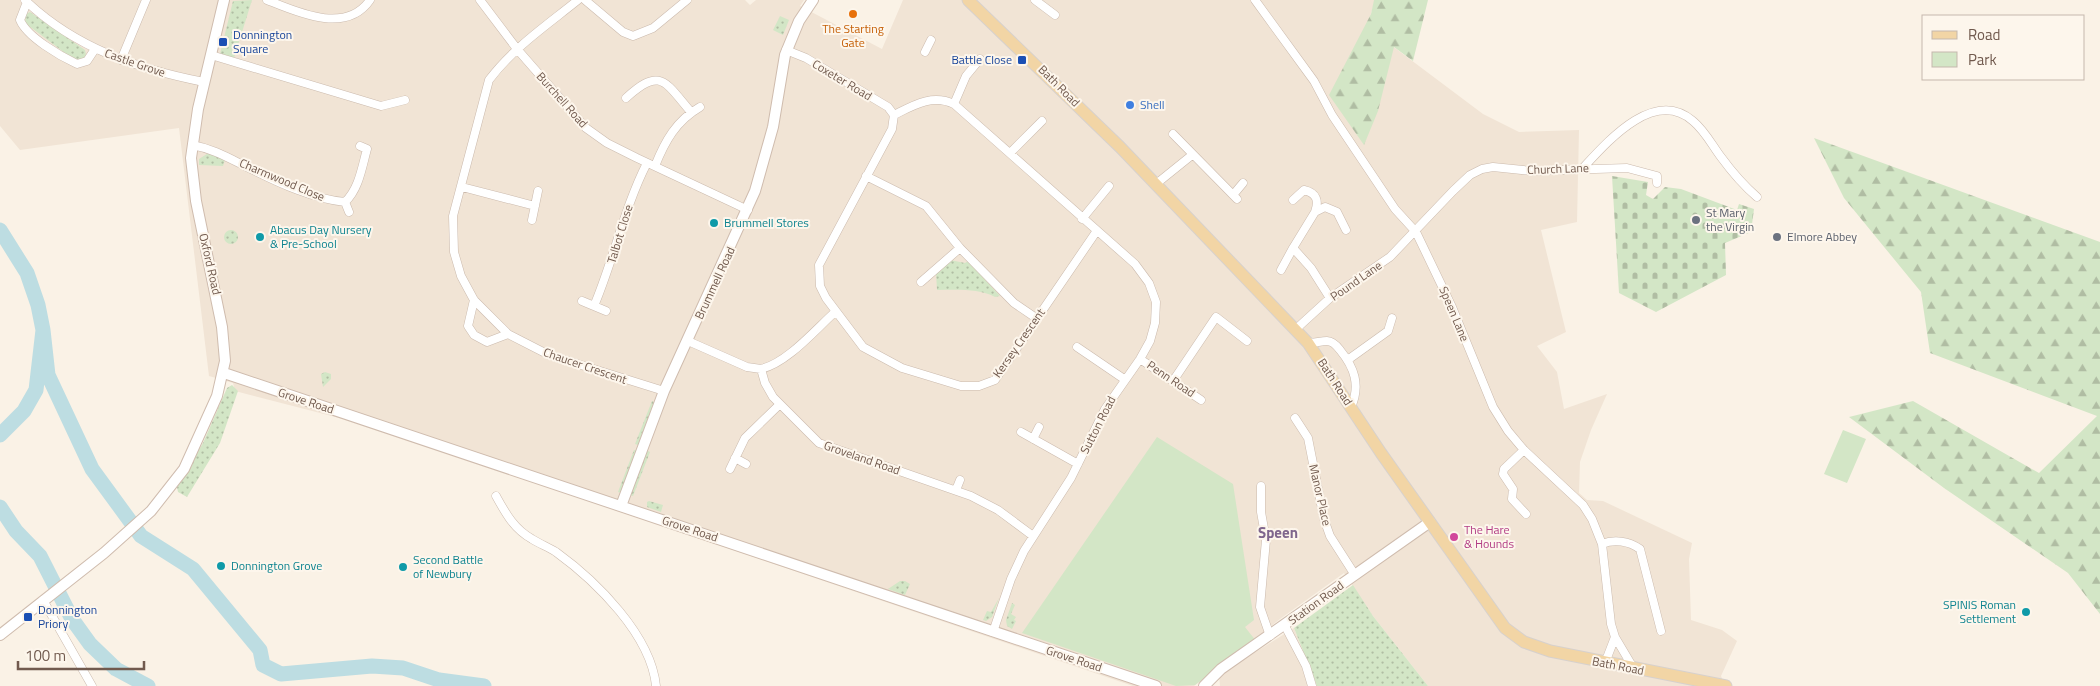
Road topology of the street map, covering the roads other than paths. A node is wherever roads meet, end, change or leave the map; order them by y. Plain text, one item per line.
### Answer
1 (146, 0) edge
2 (224, 0) edge
3 (267, 0) edge
4 (370, 0) edge
5 (480, 0) edge
6 (578, 0) edge
7 (585, 0) edge
8 (688, 0) edge
9 (813, 0) edge
10 (968, 0) edge
11 (1035, 0) edge
12 (1051, 0) edge
13 (1255, 0) edge
14 (26, 1) edge
15 (1045, 8) junction
16 (1056, 15) dead end
17 (931, 40) dead end
18 (95, 49) junction
19 (517, 49) junction
20 (786, 50) junction
21 (925, 52) dead end
22 (211, 56) junction
23 (980, 58) dead end
24 (121, 60) junction
25 (204, 82) junction
26 (626, 98) dead end
27 (404, 100) dead end
28 (954, 104) junction
29 (700, 107) dead end
30 (691, 112) junction
31 (894, 115) junction
32 (1042, 120) dead end
33 (1173, 134) dead end
34 (192, 146) junction
35 (360, 146) dead end
36 (1010, 153) junction
37 (1192, 155) junction
38 (651, 165) junction
39 (1582, 168) junction
40 (866, 176) junction
41 (1243, 183) dead end
42 (1657, 183) dead end
43 (1156, 184) junction
44 (1109, 186) dead end
45 (462, 187) junction
46 (538, 191) dead end
47 (1757, 197) dead end
48 (1293, 200) dead end
49 (345, 202) junction
50 (535, 206) junction
51 (748, 210) junction
52 (349, 212) dead end
53 (1315, 212) junction
54 (1082, 219) junction
55 (532, 220) dead end
56 (1346, 230) dead end
57 (1096, 232) junction
58 (1416, 232) junction
59 (960, 248) junction
60 (1293, 248) junction
61 (1281, 270) dead end
62 (921, 282) dead end
63 (1330, 298) junction
64 (474, 300) junction
65 (582, 301) dead end
66 (594, 306) junction
67 (606, 311) dead end
68 (835, 312) junction
69 (1036, 318) junction
70 (1392, 318) dead end
71 (1296, 329) junction
72 (508, 334) junction
73 (688, 341) junction
74 (1247, 341) dead end
75 (1308, 343) junction
76 (1077, 347) dead end
77 (1140, 359) junction
78 (1348, 359) junction
79 (761, 369) junction
80 (224, 373) junction
81 (1124, 379) junction
82 (1173, 381) junction
83 (664, 391) junction
84 (1201, 400) dead end
85 (779, 405) junction
86 (1351, 407) junction
87 (1295, 418) dead end
88 (1039, 427) dead end
89 (1315, 431) dead end
90 (1020, 432) dead end
91 (1308, 438) junction
92 (1033, 439) junction
93 (1524, 450) junction
94 (735, 458) junction
95 (746, 464) dead end
96 (1078, 464) junction
97 (730, 469) dead end
98 (960, 480) dead end
99 (1260, 486) dead end
100 (956, 490) junction
101 (496, 496) dead end
102 (621, 506) junction
103 (1526, 514) dead end
104 (1430, 522) junction
105 (1033, 536) junction
106 (1602, 544) junction
107 (1355, 575) junction
108 (43, 600) junction
109 (1285, 626) junction
110 (1661, 631) dead end
111 (993, 632) junction
112 (0, 635) edge
113 (1270, 636) junction
114 (1615, 637) junction
115 (1605, 663) junction
116 (1634, 669) junction
117 (1712, 684) edge
118 (92, 686) edge
119 (656, 686) edge
120 (1156, 686) edge
121 (1204, 686) edge
122 (1312, 686) edge
123 (1726, 686) edge

1 - 24 street
2 - 22 street, Oxford Road
3 - 4 street
5 - 19 street, Burchell Road
6 - 19 street, Chaucer Crescent
7 - 8 street
9 - 20 street, Brummell Road
10 - 43 main road, Bath Road
11 - 15 street
12 - 15 street
13 - 58 street, Speen Lane
14 - 18 street, Castle Grove
14 - 18 street, Castle Grove
15 - 16 street
17 - 21 street
18 - 24 street, Castle Grove
19 - 38 street, Burchell Road
19 - 45 street, Chaucer Crescent
20 - 31 street, Coxeter Road
20 - 51 street, Brummell Road
22 - 25 street, Oxford Road
22 - 27 street
23 - 28 street
24 - 25 street, Castle Grove
25 - 34 street, Oxford Road
26 - 30 street
28 - 31 street
28 - 36 street
29 - 30 street, Talbot Close
30 - 38 street, Talbot Close
31 - 40 street, Kersey Crescent
32 - 36 street
33 - 37 street
34 - 49 street, Charmwood Close
34 - 80 street, Oxford Road
35 - 49 street
36 - 54 street
37 - 41 street
37 - 43 street
38 - 51 street, Burchell Road
38 - 66 street, Talbot Close
39 - 42 street, Church Lane
39 - 47 street
39 - 58 street, Church Lane
40 - 59 street
40 - 68 street, Kersey Crescent
43 - 71 main road, Bath Road
44 - 54 street
45 - 50 street
45 - 64 street, Chaucer Crescent
46 - 50 street
48 - 53 street
49 - 52 street
50 - 55 street
51 - 73 street, Brummell Road
53 - 56 street
53 - 60 street
54 - 57 street
57 - 69 street, Kersey Crescent
57 - 77 street, Sutton Road
58 - 63 street, Pound Lane
58 - 93 street, Speen Lane
59 - 62 street
59 - 69 street
60 - 61 street
60 - 63 street
63 - 71 street, Pound Lane
64 - 72 street, Chaucer Crescent
64 - 72 street
65 - 66 street
66 - 67 street
68 - 69 street, Kersey Crescent
68 - 79 street
70 - 78 street
71 - 75 main road, Bath Road
72 - 83 street, Chaucer Crescent
73 - 79 street
73 - 83 street, Brummell Road
74 - 82 street
75 - 78 street
75 - 86 main road, Bath Road
76 - 81 street
77 - 81 street, Sutton Road
77 - 82 street, Penn Road
78 - 86 street
79 - 85 street, Groveland Road
80 - 102 street, Grove Road
80 - 108 street, Oxford Road
81 - 96 street, Sutton Road
82 - 84 street, Penn Road
83 - 102 street, Brummell Road
85 - 94 street
85 - 100 street, Groveland Road
86 - 104 main road, Bath Road
87 - 91 street, Manor Place
88 - 92 street
89 - 91 street
90 - 92 street
91 - 107 street, Manor Place
92 - 96 street
93 - 103 street
93 - 106 street, Speen Lane
94 - 95 street
94 - 97 street
96 - 105 street, Sutton Road
98 - 100 street
99 - 113 street
100 - 105 street, Groveland Road
101 - 119 street
102 - 111 street, Grove Road
104 - 107 street, Station Road
104 - 115 main road, Bath Road
105 - 111 street, Sutton Road
106 - 110 street
106 - 114 street, Speen Lane
107 - 109 street, Station Road
108 - 112 street
108 - 118 street
109 - 113 street, Station Road
109 - 122 street
111 - 120 street, Grove Road
113 - 121 street, Station Road
114 - 115 street
114 - 116 street, Speen Lane
115 - 116 main road, Bath Road
116 - 117 main road, Bath Road
117 - 123 main road, Bath Road

